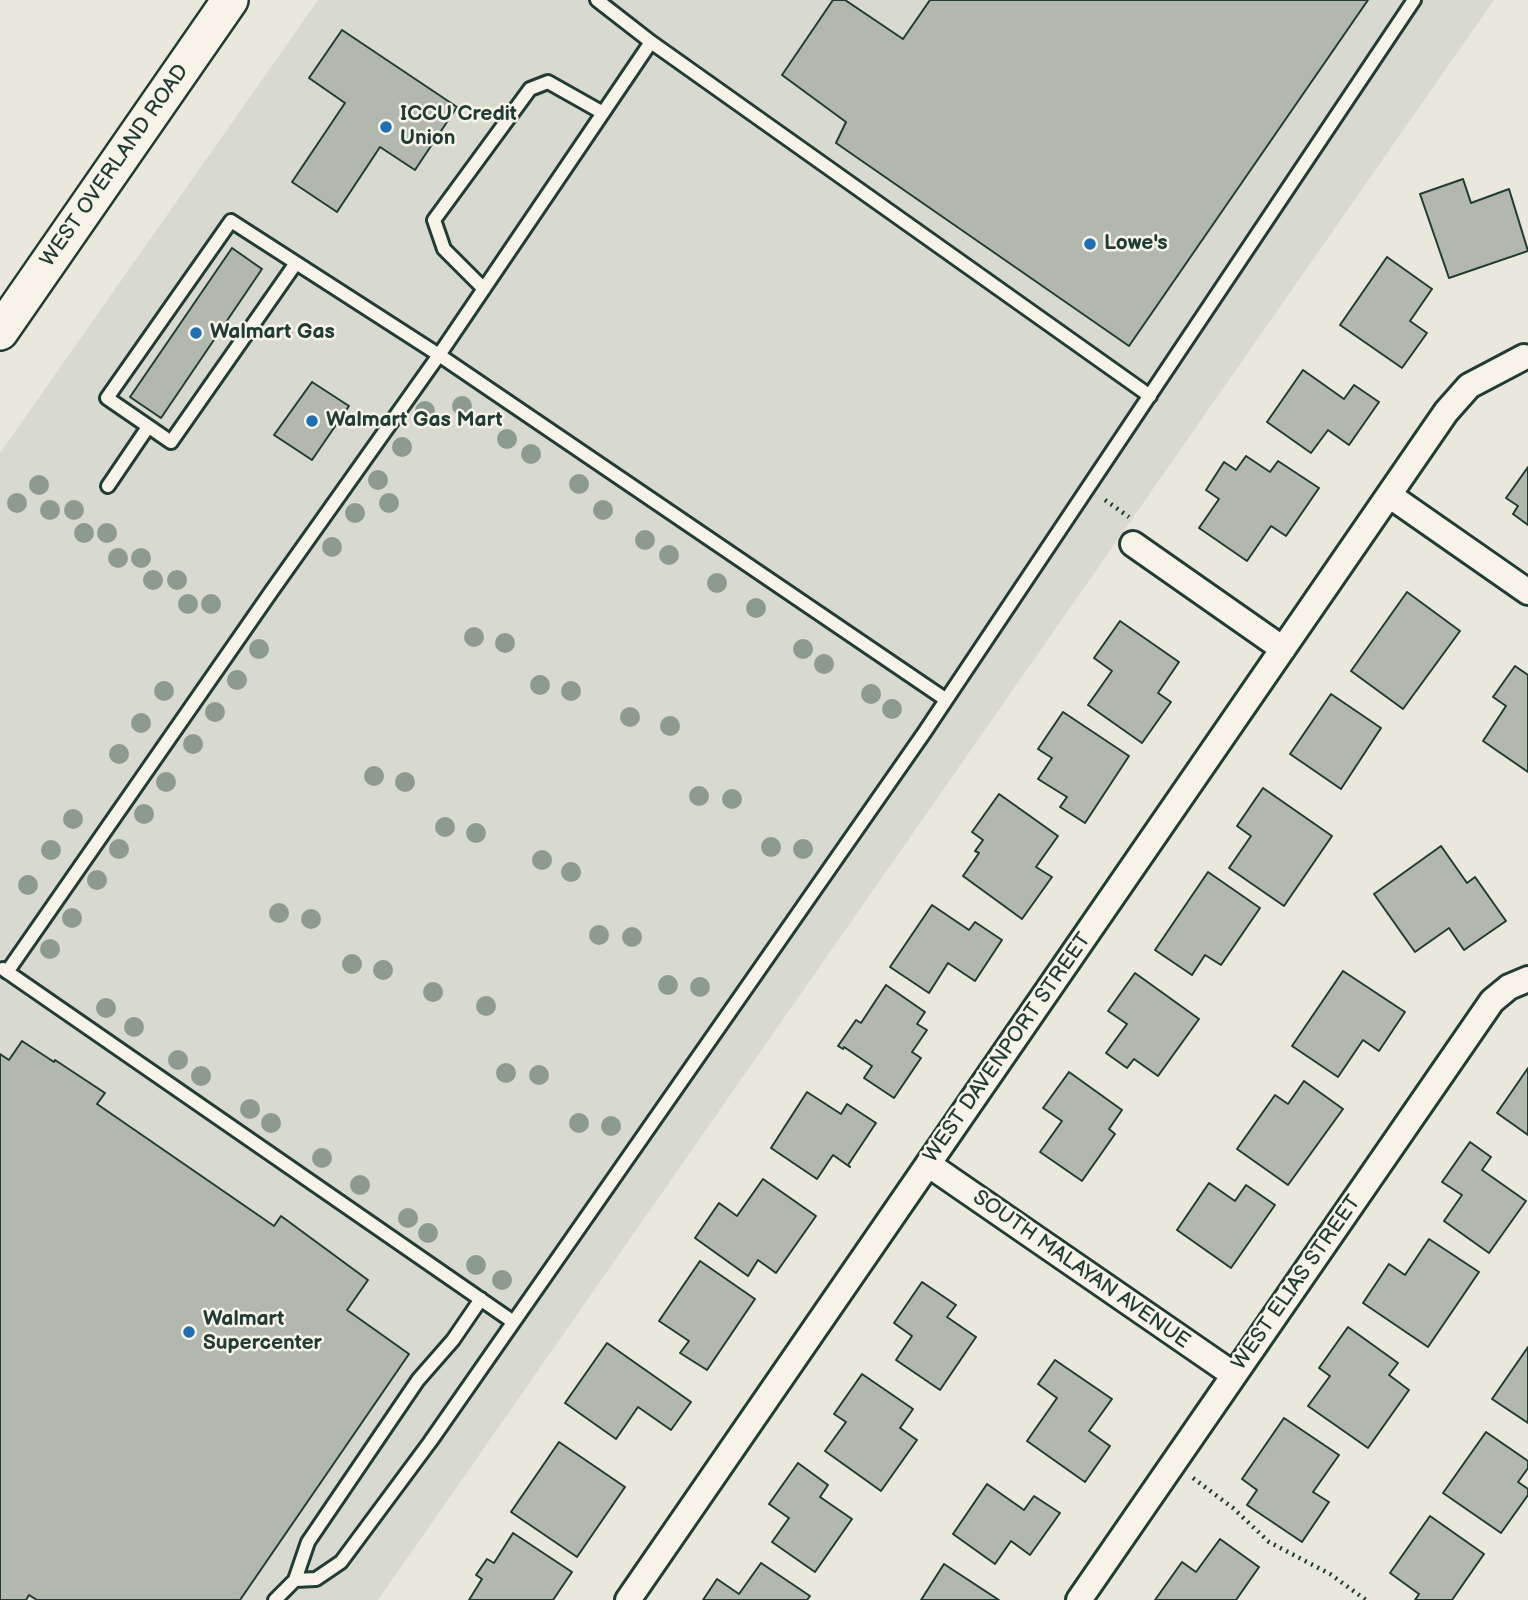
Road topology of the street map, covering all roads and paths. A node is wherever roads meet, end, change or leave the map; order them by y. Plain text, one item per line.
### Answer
1 (230, 0) edge
2 (597, 0) edge
3 (1414, 0) edge
4 (652, 41) junction
5 (603, 113) junction
6 (296, 263) junction
7 (484, 289) junction
8 (0, 332) edge
9 (439, 355) junction
10 (1524, 357) dead end
11 (1150, 396) junction
12 (148, 426) junction
13 (108, 486) dead end
14 (1389, 495) junction
15 (1133, 544) dead end
16 (1528, 592) edge
17 (1283, 649) junction
18 (945, 699) junction
19 (3, 969) edge
20 (1528, 979) edge
21 (928, 1164) junction
22 (481, 1299) junction
23 (512, 1321) junction
24 (1234, 1375) junction
25 (1173, 1464) junction
26 (295, 1580) junction
27 (275, 1600) edge
28 (628, 1600) edge
29 (1079, 1600) edge
30 (1366, 1600) edge

1 - 8 street, WEST OVERLAND ROAD
2 - 4 lane
3 - 11 lane
4 - 5 lane
4 - 11 lane
5 - 7 lane
5 - 7 lane
6 - 9 lane
6 - 12 lane
6 - 12 lane
7 - 9 lane
9 - 18 lane
9 - 19 lane
10 - 14 street, WEST DAVENPORT STREET
11 - 18 lane
12 - 13 lane
14 - 16 street
14 - 17 street, WEST DAVENPORT STREET
15 - 17 street
17 - 21 street, WEST DAVENPORT STREET
18 - 23 lane
19 - 22 lane
20 - 24 street, WEST ELIAS STREET
21 - 24 street, SOUTH MALAYAN AVENUE
21 - 28 street, WEST DAVENPORT STREET
22 - 23 lane
22 - 26 lane
23 - 26 lane
24 - 25 street, WEST ELIAS STREET
25 - 29 street, WEST ELIAS STREET
25 - 30 path
26 - 27 lane

